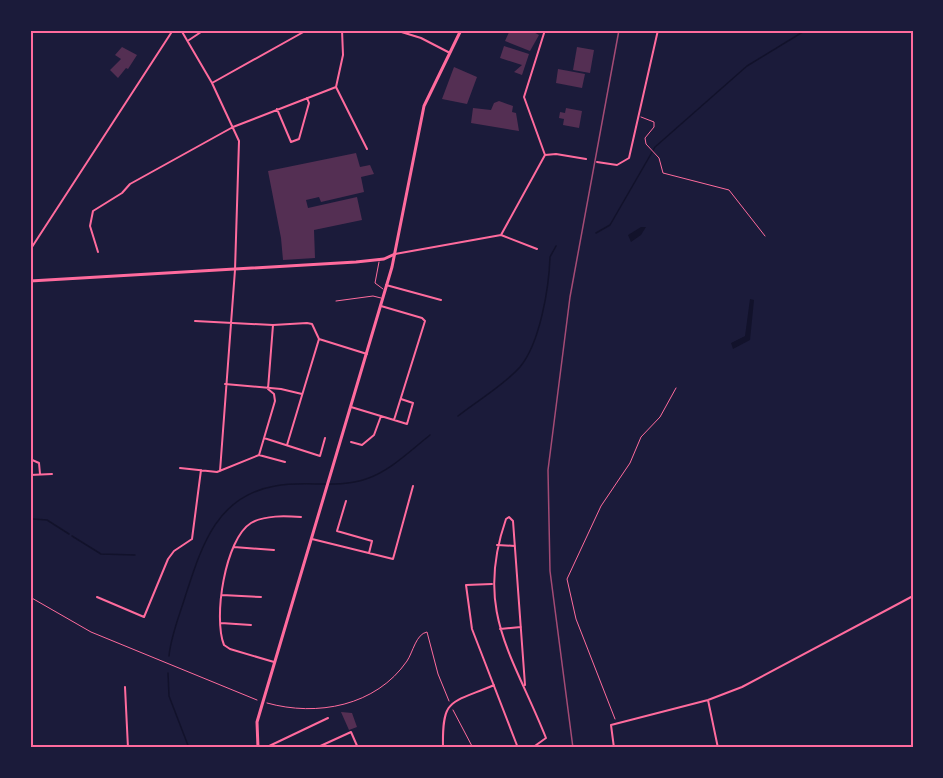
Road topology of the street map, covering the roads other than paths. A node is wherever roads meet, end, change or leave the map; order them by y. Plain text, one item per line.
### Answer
1 (173, 30) edge
2 (181, 30) edge
3 (204, 30) edge
4 (307, 30) edge
5 (342, 30) edge
6 (395, 30) edge
7 (461, 30) edge
8 (545, 30) edge
9 (658, 30) edge
10 (189, 40) junction
11 (450, 53) junction
12 (212, 83) junction
13 (336, 87) junction
14 (307, 98) junction
15 (277, 109) junction
16 (641, 117) junction
17 (233, 127) junction
18 (367, 149) dead end
19 (545, 155) junction
20 (586, 159) dead end
21 (597, 162) dead end
22 (501, 235) junction
23 (765, 236) dead end
24 (537, 249) dead end
25 (30, 250) edge
26 (98, 252) dead end
27 (395, 254) junction
28 (379, 260) junction
29 (236, 270) junction
30 (30, 281) edge
31 (386, 285) junction
32 (385, 290) junction
33 (382, 299) junction
34 (441, 300) dead end
35 (336, 301) dead end
36 (381, 306) junction
37 (195, 321) dead end
38 (230, 323) junction
39 (273, 325) junction
40 (319, 339) junction
41 (367, 354) junction
42 (225, 384) junction
43 (268, 389) junction
44 (302, 394) junction
45 (401, 399) junction
46 (351, 407) junction
47 (381, 416) junction
48 (393, 420) junction
49 (264, 438) junction
50 (325, 438) dead end
51 (351, 442) dead end
52 (287, 445) junction
53 (259, 455) junction
54 (30, 459) edge
55 (285, 462) dead end
56 (180, 468) dead end
57 (201, 470) junction
58 (220, 471) junction
59 (40, 474) junction
60 (52, 474) dead end
61 (30, 475) edge
62 (413, 486) dead end
63 (346, 501) dead end
64 (301, 517) dead end
65 (311, 538) junction
66 (497, 545) junction
67 (515, 546) junction
68 (234, 547) junction
69 (274, 550) dead end
70 (369, 553) junction
71 (492, 584) junction
72 (222, 595) junction
73 (913, 596) edge
74 (97, 597) dead end
75 (261, 597) dead end
76 (221, 623) junction
77 (250, 625) dead end
78 (521, 627) junction
79 (500, 629) junction
80 (274, 663) junction
81 (494, 685) junction
82 (525, 685) junction
83 (124, 687) dead end
84 (708, 699) junction
85 (328, 718) dead end
86 (257, 747) edge
87 (128, 748) edge
88 (253, 748) edge
89 (265, 748) edge
90 (316, 748) edge
91 (358, 748) edge
92 (443, 748) edge
93 (518, 748) edge
94 (532, 748) edge
95 (614, 748) edge
96 (718, 748) edge

1 - 25 street
2 - 10 street
3 - 10 street
4 - 12 street
5 - 13 street
6 - 11 street
7 - 11 main road
8 - 19 street
9 - 16 street
10 - 12 street
11 - 27 main road
12 - 17 street
13 - 14 street
13 - 18 street
14 - 15 street
14 - 15 street
15 - 17 street
16 - 21 street
16 - 23 lane
17 - 26 street
17 - 29 street
19 - 20 street
19 - 22 street
22 - 24 street
22 - 27 street
27 - 28 main road
27 - 31 main road
28 - 29 main road
28 - 32 lane
29 - 30 main road
29 - 38 street
31 - 32 main road
31 - 34 street
32 - 33 main road
33 - 35 lane
33 - 36 main road
36 - 41 main road
36 - 45 street
37 - 38 street
38 - 39 street
38 - 42 street
39 - 40 street
39 - 43 street
40 - 41 street
40 - 44 street
41 - 46 main road
42 - 43 street
42 - 58 street
43 - 44 street
43 - 49 street
44 - 52 street
45 - 48 street
45 - 48 street
46 - 47 street
46 - 65 main road
47 - 48 street
47 - 51 street
49 - 52 street
49 - 53 street
50 - 52 street
53 - 55 street
53 - 58 street
54 - 59 street
56 - 57 street
57 - 58 street
57 - 74 street
59 - 60 street
59 - 61 street
62 - 70 street
63 - 70 street
64 - 68 street
65 - 70 street
65 - 80 main road
66 - 67 street
66 - 67 street
66 - 71 street
67 - 78 street
68 - 69 street
68 - 72 street
71 - 79 street
71 - 81 street
72 - 75 street
72 - 76 street
73 - 84 street
76 - 77 street
76 - 80 street
78 - 79 street
78 - 82 street
79 - 82 street
80 - 86 main road
81 - 92 street
81 - 93 street
82 - 94 street
83 - 87 street
84 - 95 street
84 - 96 street
85 - 89 street
86 - 88 street
90 - 91 street

